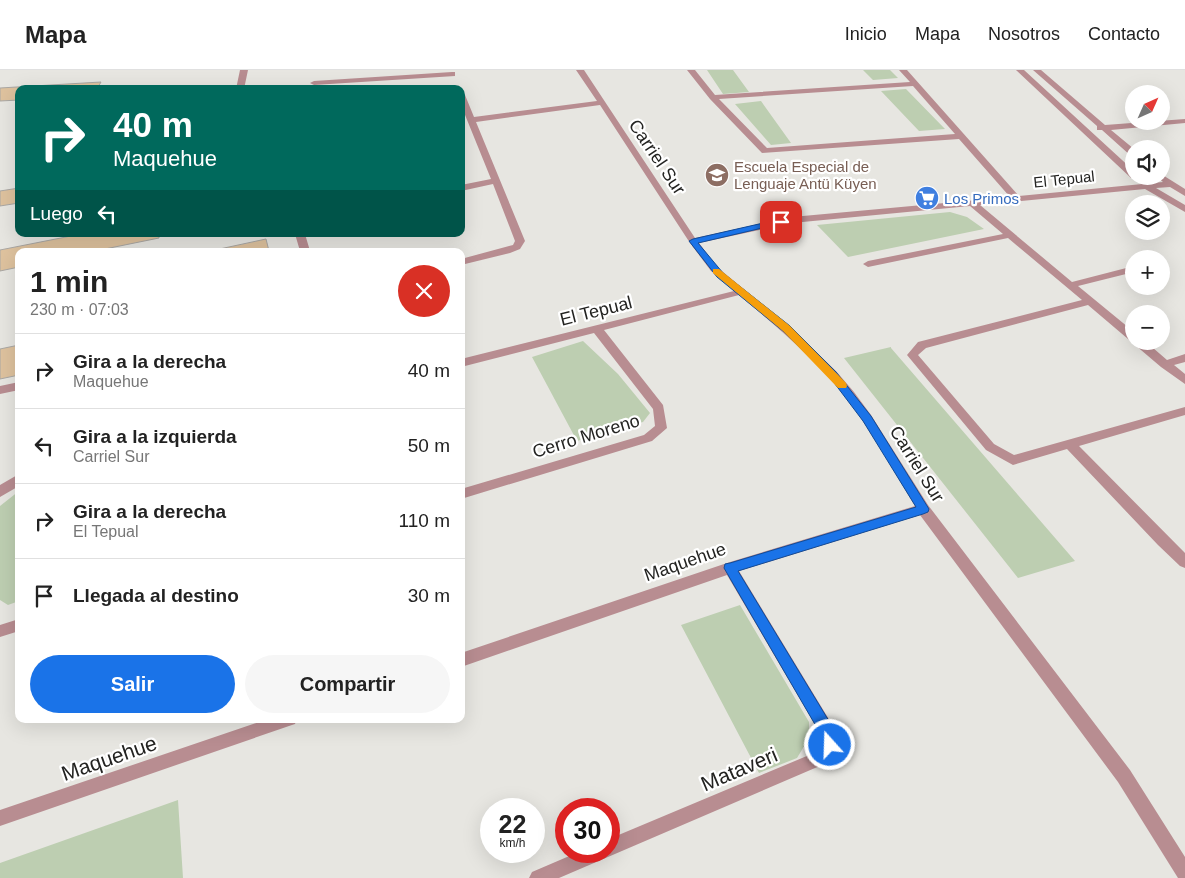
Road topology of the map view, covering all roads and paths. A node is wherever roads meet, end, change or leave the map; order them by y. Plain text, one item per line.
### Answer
1 (244, 70) edge
2 (580, 70) edge
3 (692, 70) edge
4 (903, 70) edge
5 (1020, 70) edge
6 (1037, 70) edge
7 (453, 75) edge
8 (314, 83) dead end
9 (915, 84) junction
10 (241, 85) edge
11 (713, 98) junction
12 (600, 103) junction
13 (465, 104) edge
14 (472, 120) junction
15 (1185, 121) edge
16 (1103, 128) junction
17 (1085, 129) junction
18 (962, 136) junction
19 (1125, 146) edge
20 (1125, 167) edge
21 (496, 181) junction
22 (1172, 184) joint
23 (1145, 185) edge
24 (465, 187) edge
25 (1148, 187) junction
26 (1185, 193) edge
27 (1018, 200) junction
28 (973, 204) junction
29 (1185, 209) edge
30 (1010, 235) junction
31 (693, 241) junction
32 (465, 261) edge
33 (868, 264) dead end
34 (1125, 271) edge
35 (1071, 285) junction
36 (740, 292) junction
37 (1090, 301) junction
38 (597, 329) junction
39 (1125, 330) edge
40 (1149, 350) edge
41 (1185, 358) edge
42 (465, 362) edge
43 (1165, 364) junction
44 (1185, 380) edge
45 (15, 387) edge
46 (0, 390) edge
47 (1185, 411) edge
48 (1070, 444) junction
49 (15, 483) edge
50 (0, 492) edge
51 (465, 493) edge
52 (923, 509) junction
53 (1185, 562) edge
54 (730, 568) junction
55 (15, 626) edge
56 (0, 631) edge
57 (465, 659) edge
58 (277, 723) edge
59 (0, 818) edge
60 (620, 843) edge
61 (574, 863) edge
62 (1185, 873) edge
63 (538, 878) edge

1 - 10 street
2 - 12 street, Carriel Sur
3 - 11 street
4 - 9 street
5 - 17 street
6 - 16 street
7 - 8 street
9 - 11 street
9 - 18 street
11 - 18 street
12 - 14 street
12 - 31 street, Carriel Sur
13 - 14 street
14 - 21 street
15 - 16 street
16 - 17 street
16 - 19 street
17 - 20 street
18 - 27 street
21 - 24 street
21 - 32 street
22 - 25 street, El Tepual
22 - 26 street
23 - 25 street
25 - 27 street, El Tepual
25 - 29 street
27 - 28 street, El Tepual
28 - 30 street
28 - 31 street, El Tepual
30 - 33 street
30 - 35 street
31 - 36 street, Carriel Sur
34 - 35 street
35 - 37 street
36 - 38 street, El Tepual
36 - 52 street, Carriel Sur
37 - 39 street
37 - 48 street
38 - 42 street, El Tepual
38 - 51 street, Cerro Moreno
40 - 43 street
41 - 43 street
43 - 44 street
45 - 46 street
47 - 48 street
48 - 53 street
49 - 50 street
52 - 54 street, Maquehue
52 - 62 street, Carriel Sur
54 - 57 street, Maquehue
54 - 60 street, Mataveri
55 - 56 street
58 - 59 street, Maquehue
61 - 63 street

